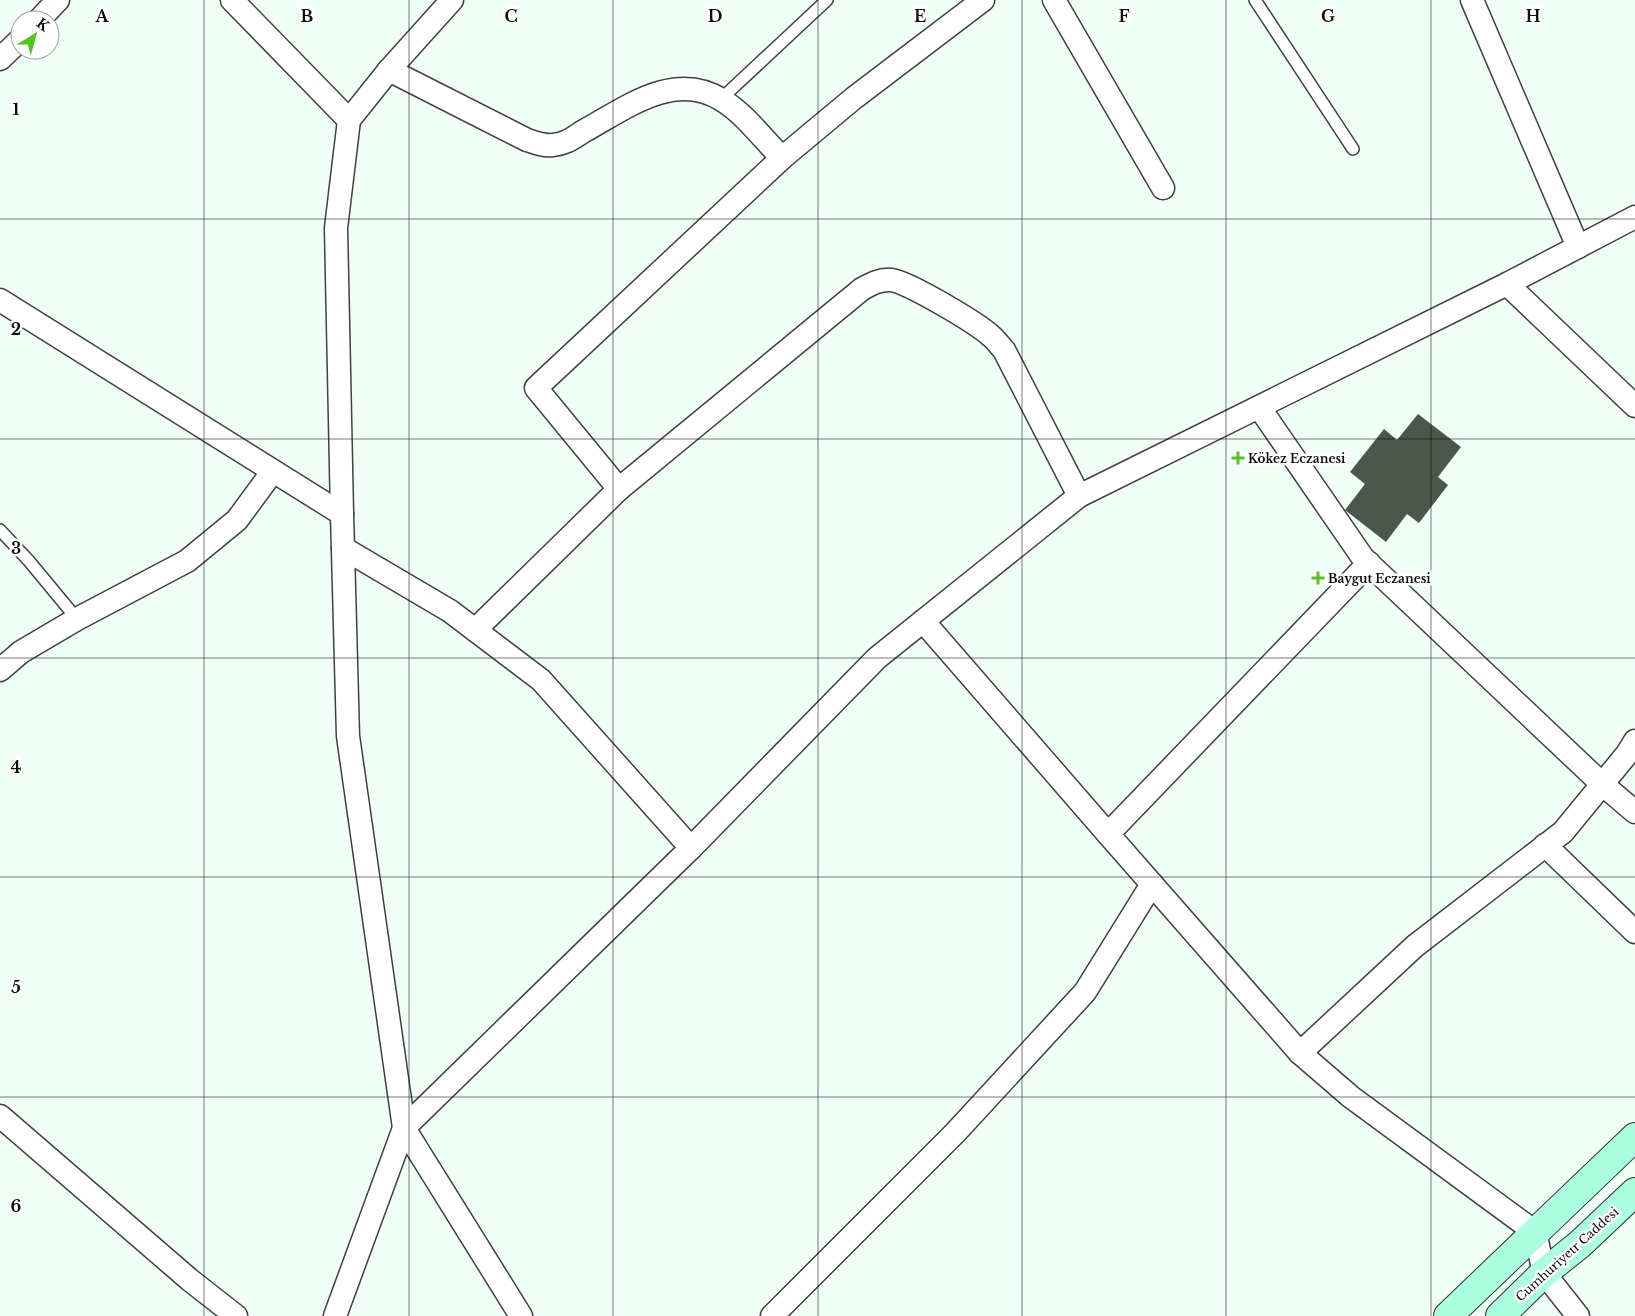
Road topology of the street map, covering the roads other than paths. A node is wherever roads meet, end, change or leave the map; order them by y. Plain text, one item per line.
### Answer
1 (58, 0) edge
2 (232, 0) edge
3 (452, 0) edge
4 (827, 0) edge
5 (982, 0) edge
6 (1054, 0) edge
7 (1256, 0) edge
8 (1472, 0) edge
9 (48, 10) edge
10 (10, 50) edge
11 (0, 59) edge
12 (389, 70) junction
13 (721, 99) junction
14 (349, 120) junction
15 (1353, 149) dead end
16 (782, 158) junction
17 (1163, 188) dead end
18 (1635, 217) edge
19 (1578, 247) junction
20 (1507, 284) junction
21 (0, 300) edge
22 (1635, 406) edge
23 (1259, 407) junction
24 (273, 471) junction
25 (619, 489) junction
26 (1079, 496) junction
27 (342, 514) junction
28 (0, 530) edge
29 (343, 548) junction
30 (1369, 564) junction
31 (77, 619) junction
32 (923, 621) junction
33 (475, 630) junction
34 (0, 670) edge
35 (1635, 741) edge
36 (1602, 784) junction
37 (1635, 812) edge
38 (1108, 834) junction
39 (1545, 845) junction
40 (691, 848) junction
41 (1152, 884) junction
42 (1635, 932) edge
43 (1300, 1053) junction
44 (0, 1116) edge
45 (404, 1128) junction
46 (1635, 1138) edge
47 (1635, 1192) edge
48 (1535, 1232) junction
49 (1544, 1273) junction
50 (236, 1316) edge
51 (334, 1316) edge
52 (521, 1316) edge
53 (772, 1316) edge
54 (1448, 1316) edge
55 (1500, 1316) edge
56 (1578, 1316) edge

1 - 9 street
2 - 14 street
3 - 12 street
4 - 13 lane
5 - 16 street
6 - 17 street
7 - 15 lane
8 - 19 street
10 - 11 street
12 - 13 street
12 - 14 street
13 - 16 street
14 - 27 street
16 - 25 street
18 - 19 street
19 - 20 street
20 - 22 street
20 - 23 street
21 - 24 street
23 - 26 street
23 - 30 street
24 - 27 street
24 - 31 street
25 - 26 street
25 - 33 street
26 - 32 street
27 - 29 street
28 - 31 lane
29 - 33 street
29 - 45 street
30 - 36 street
30 - 38 street
31 - 34 street
32 - 38 street
32 - 40 street
33 - 40 street
35 - 36 street
36 - 37 street
36 - 39 street
38 - 41 street
39 - 42 street
39 - 43 street
40 - 45 street
41 - 43 street
41 - 53 street
43 - 48 street
44 - 50 street
45 - 51 street
45 - 52 street
46 - 48 main road
47 - 49 main road, Cumhuriyetr Caddesi
48 - 49 street
48 - 54 main road
49 - 55 main road, Cumhuriyetr Caddesi
49 - 56 street

